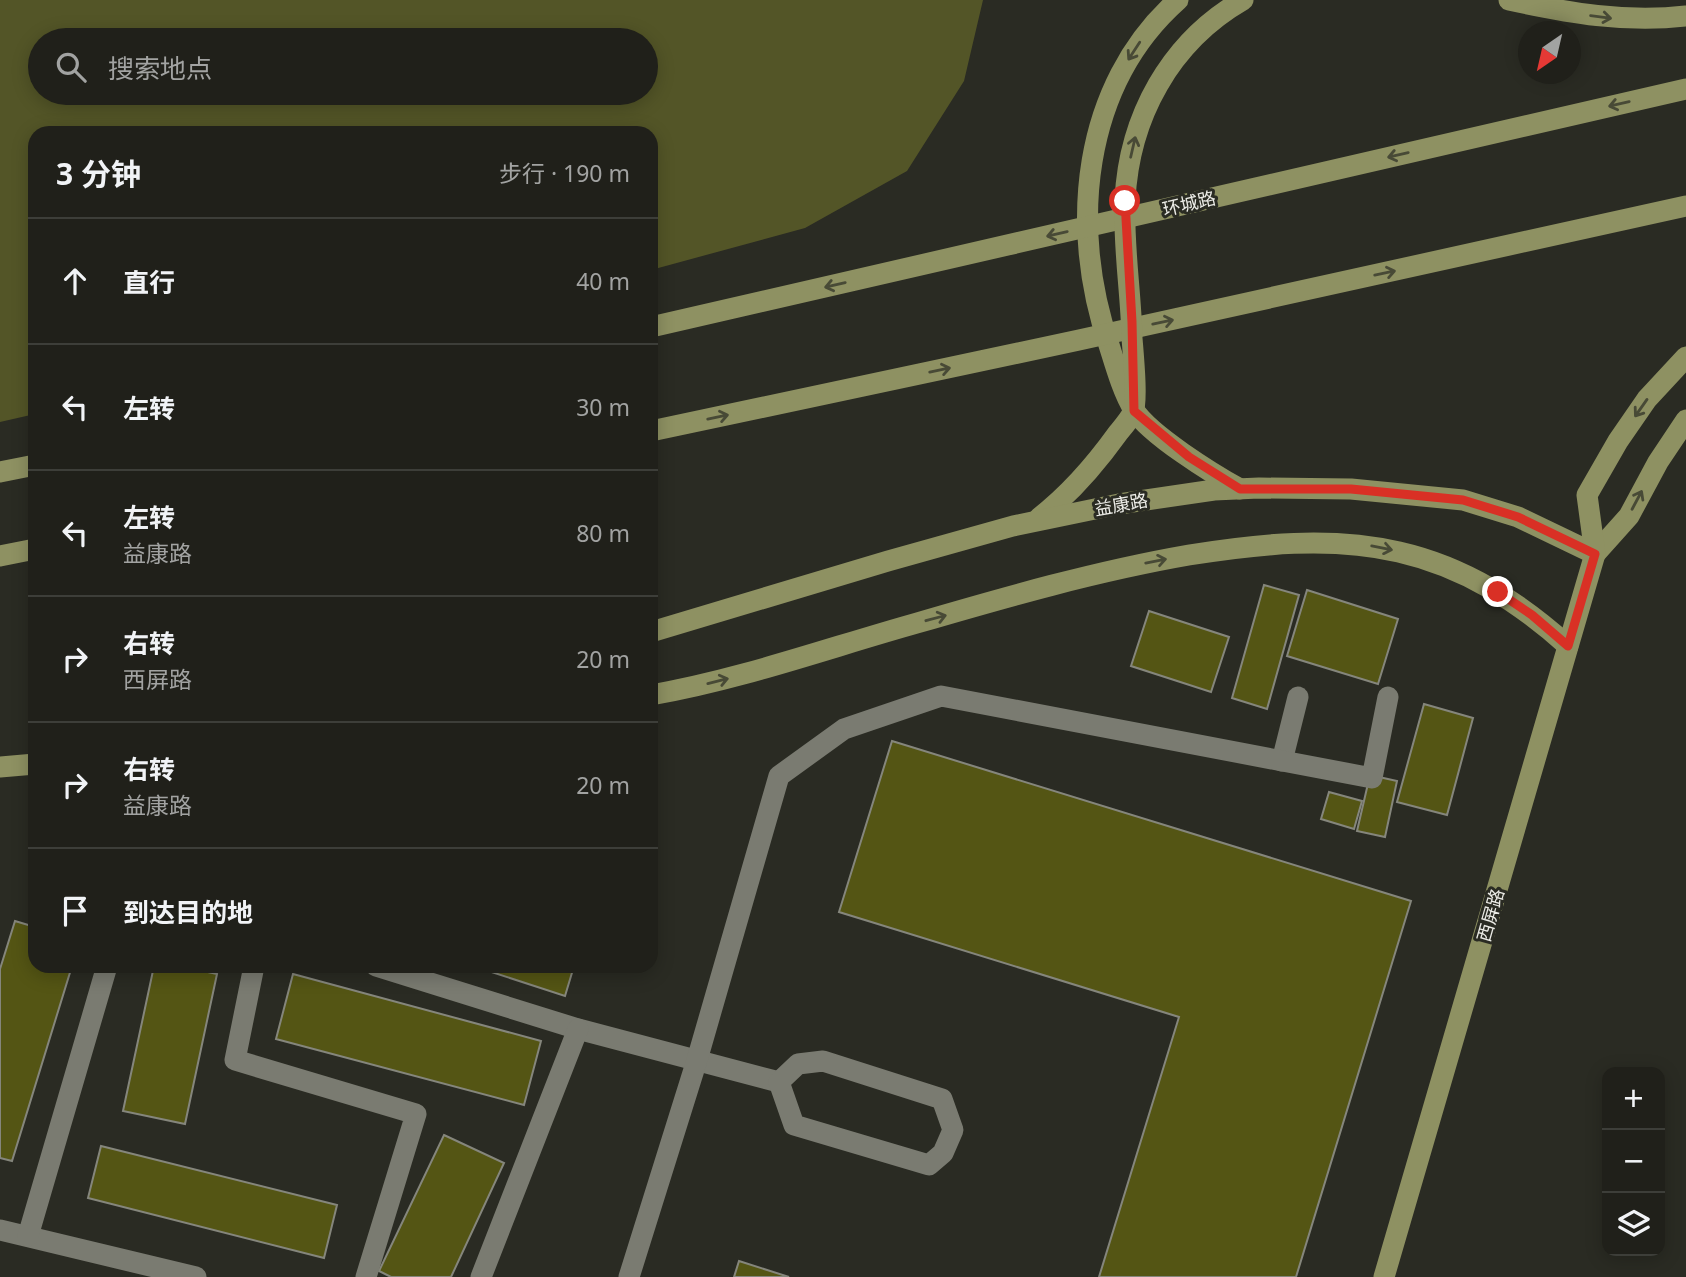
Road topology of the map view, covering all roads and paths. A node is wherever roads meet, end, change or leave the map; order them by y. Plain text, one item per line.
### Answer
1 (1178, 0) edge
2 (1243, 0) edge
3 (1509, 0) edge
4 (1686, 16) edge
5 (1686, 89) edge
6 (1686, 206) edge
7 (658, 325) edge
8 (1686, 357) edge
9 (1134, 411) junction
10 (1686, 420) edge
11 (658, 430) edge
12 (28, 466) edge
13 (0, 472) edge
14 (1240, 489) junction
15 (1034, 522) junction
16 (28, 551) edge
17 (1595, 554) junction
18 (0, 556) edge
19 (658, 630) edge
20 (1568, 646) junction
21 (658, 693) edge
22 (1298, 697) dead end
23 (1388, 697) dead end
24 (1282, 761) junction
25 (28, 765) edge
26 (0, 767) edge
27 (105, 973) edge
28 (253, 973) edge
29 (398, 973) edge
30 (578, 1029) junction
31 (697, 1060) junction
32 (779, 1082) junction
33 (0, 1230) edge
34 (28, 1236) junction
35 (196, 1277) edge
36 (366, 1277) edge
37 (481, 1277) edge
38 (629, 1277) edge
39 (1384, 1277) edge

1 -> 9 main road
9 -> 2 main road
3 -> 4 main road
5 -> 7 main road, 环城路
11 -> 6 main road
8 -> 17 main road
9 - 14 main road
9 - 15 main road
17 -> 10 main road
12 - 13 main road
14 - 15 main road, 益康路
14 - 17 main road, 益康路
15 - 19 main road, 益康路
16 - 18 main road
17 - 20 main road, 西屏路
21 -> 20 main road
20 - 39 main road, 西屏路
22 - 24 lane
23 - 24 lane
24 - 31 lane
25 - 26 main road
27 - 34 lane
28 - 36 lane
29 - 30 lane
30 - 31 lane
30 - 37 lane
31 - 32 lane
31 - 38 lane
32 - 32 lane
33 - 34 lane
34 - 35 lane

